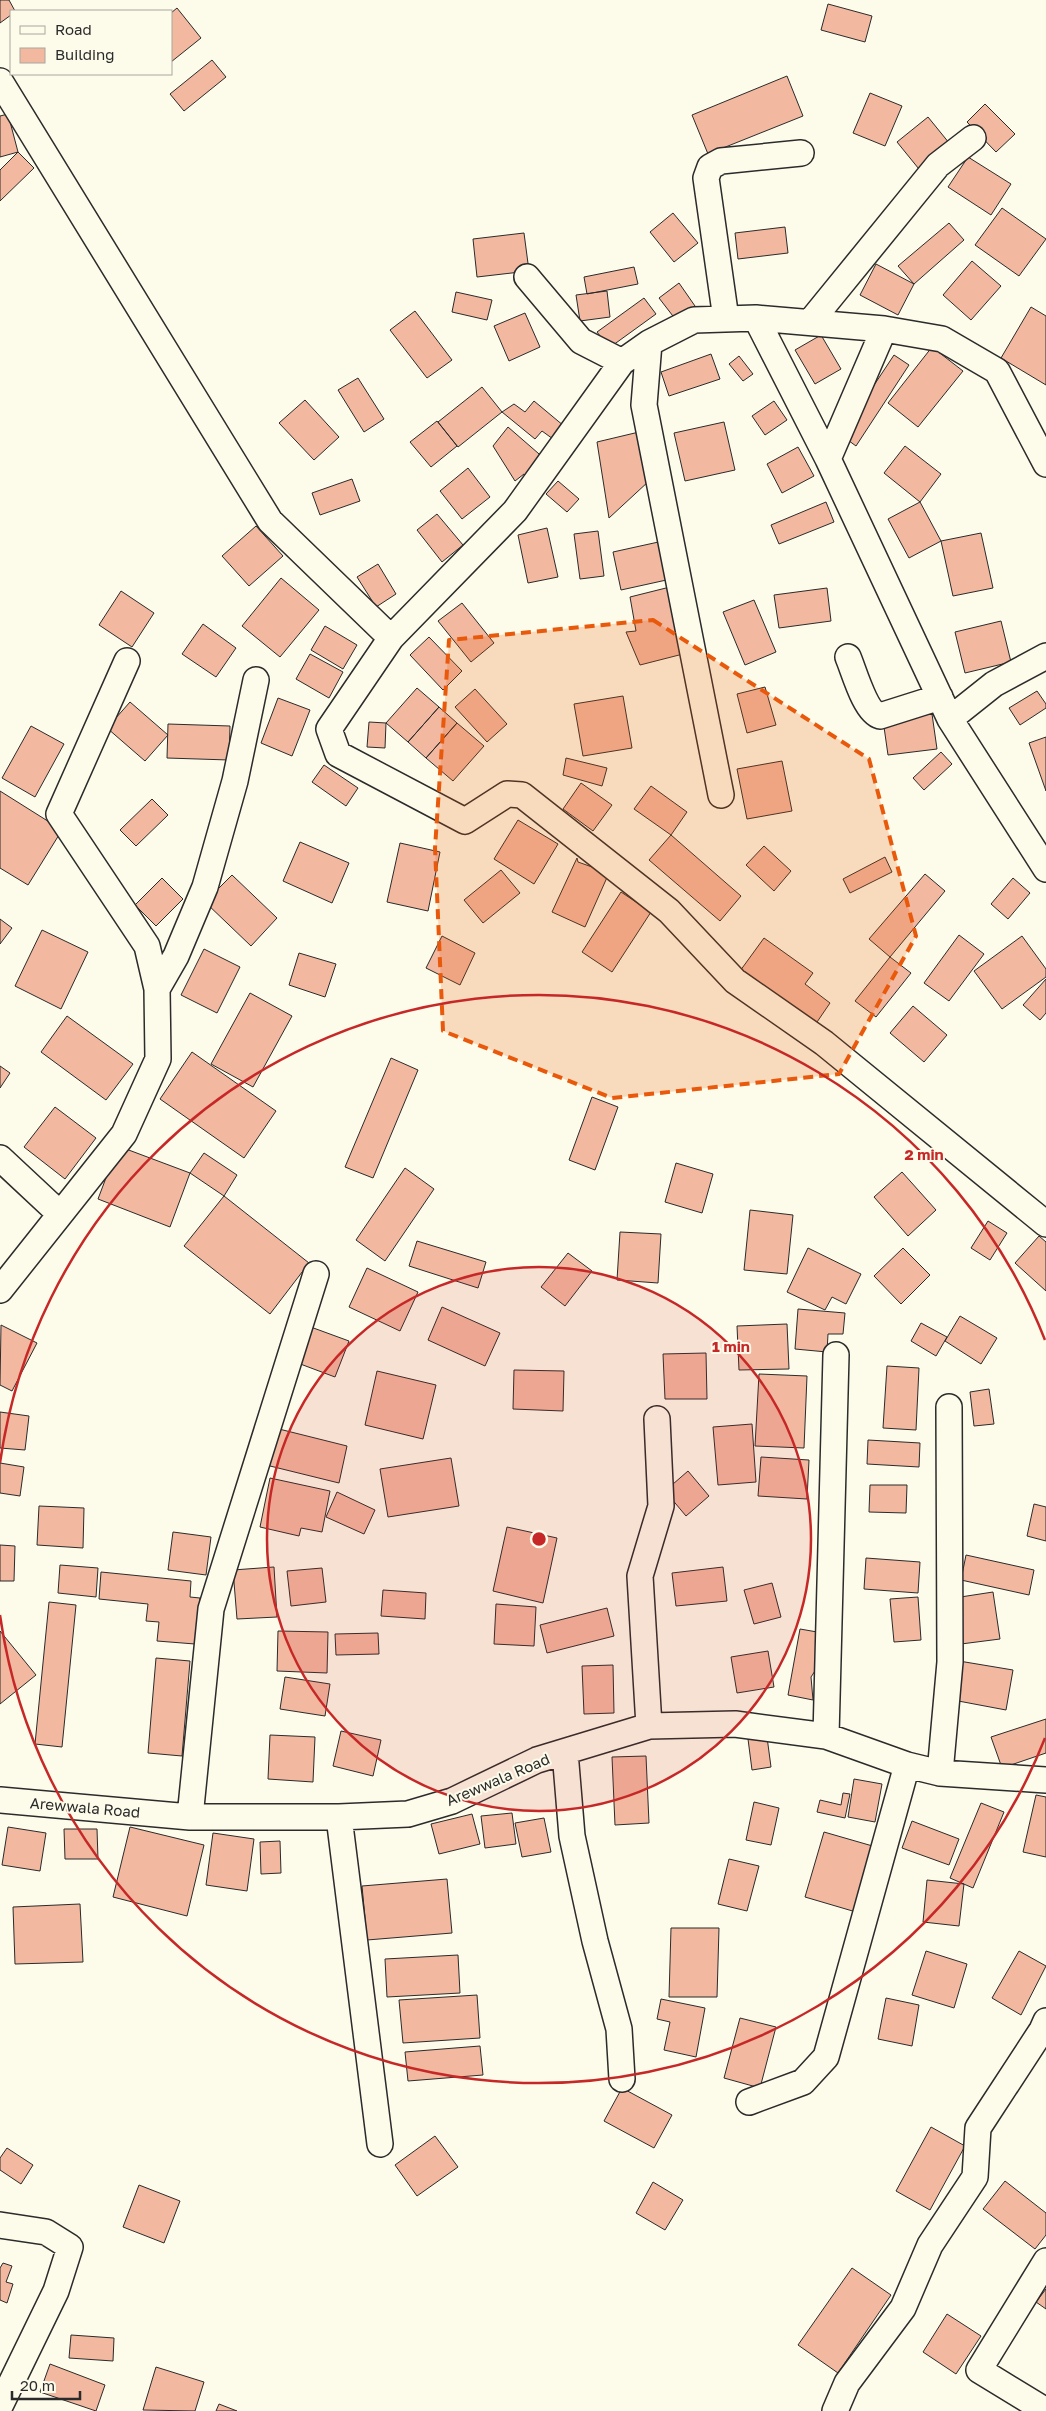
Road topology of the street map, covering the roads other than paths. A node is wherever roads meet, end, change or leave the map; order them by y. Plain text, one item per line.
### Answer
1 (0, 81) edge
2 (974, 138) dead end
3 (801, 153) dead end
4 (527, 277) dead end
5 (756, 318) junction
6 (726, 319) junction
7 (811, 321) junction
8 (884, 329) junction
9 (649, 343) junction
10 (622, 362) junction
11 (828, 459) junction
12 (1046, 464) edge
13 (391, 638) junction
14 (1046, 656) edge
15 (848, 657) dead end
16 (126, 661) dead end
17 (256, 680) dead end
18 (940, 697) junction
19 (950, 719) junction
20 (721, 795) dead end
21 (1046, 870) edge
22 (157, 989) junction
23 (0, 1158) edge
24 (60, 1214) junction
25 (1046, 1224) edge
26 (316, 1274) dead end
27 (0, 1290) edge
28 (836, 1355) dead end
29 (949, 1407) dead end
30 (657, 1419) dead end
31 (649, 1726) junction
32 (826, 1736) junction
33 (565, 1752) junction
34 (907, 1764) junction
35 (940, 1773) junction
36 (1046, 1780) edge
37 (0, 1800) edge
38 (190, 1817) junction
39 (339, 1817) junction
40 (1045, 2030) edge
41 (622, 2079) dead end
42 (749, 2102) dead end
43 (380, 2144) dead end
44 (0, 2224) edge
45 (1046, 2261) edge
46 (0, 2406) edge
47 (835, 2411) edge
48 (1046, 2411) edge

1 - 13 street
2 - 7 street
3 - 6 street
4 - 10 street
5 - 6 street
5 - 7 street
5 - 11 street
6 - 9 street
7 - 8 street
8 - 11 street
8 - 12 street
9 - 10 street
9 - 20 street
10 - 13 street
11 - 18 street
13 - 25 street
14 - 19 street
15 - 18 street
16 - 22 street
17 - 22 street
18 - 19 street
19 - 21 street
22 - 24 street
23 - 24 street
24 - 27 street
26 - 38 street
28 - 32 street
29 - 35 street
30 - 31 street
31 - 32 street, Arewwala Road
31 - 33 street, Arewwala Road
32 - 34 street, Arewwala Road
33 - 39 street, Arewwala Road
33 - 41 street
34 - 35 street, Arewwala Road
34 - 42 street
35 - 36 street, Arewwala Road
37 - 38 street, Arewwala Road
38 - 39 street, Arewwala Road
39 - 43 street
40 - 47 street
44 - 46 street
45 - 48 street

